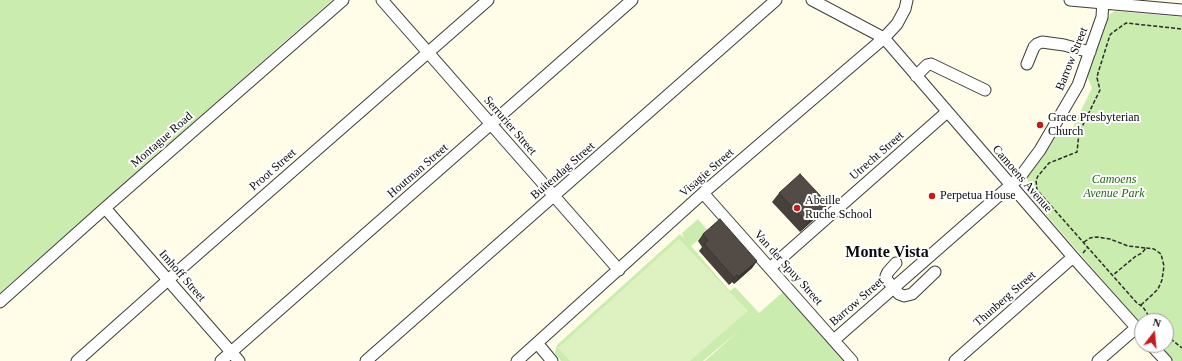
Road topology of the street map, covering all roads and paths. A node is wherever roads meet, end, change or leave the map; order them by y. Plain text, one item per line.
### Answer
1 (343, 0) edge
2 (382, 0) edge
3 (488, 0) edge
4 (632, 0) edge
5 (776, 0) edge
6 (812, 0) edge
7 (907, 0) edge
8 (1070, 0) edge
9 (1103, 1) edge
10 (1182, 10) edge
11 (1182, 29) edge
12 (884, 38) junction
13 (1090, 52) junction
14 (428, 53) junction
15 (1027, 64) dead end
16 (916, 76) junction
17 (984, 90) dead end
18 (947, 112) junction
19 (491, 124) junction
20 (1010, 185) junction
21 (703, 193) junction
22 (554, 196) junction
23 (105, 208) junction
24 (1084, 242) junction
25 (1146, 248) junction
26 (1073, 257) junction
27 (896, 263) dead end
28 (770, 268) junction
29 (619, 270) junction
30 (935, 272) dead end
31 (1113, 275) junction
32 (168, 280) junction
33 (892, 288) junction
34 (0, 302) edge
35 (1141, 305) junction
36 (1146, 313) edge
37 (1134, 325) edge
38 (1134, 335) edge
39 (834, 340) junction
40 (1174, 342) edge
41 (537, 343) junction
42 (1182, 348) edge
43 (231, 352) junction
44 (1158, 353) edge
45 (77, 361) edge
46 (221, 361) edge
47 (239, 361) edge
48 (366, 361) edge
49 (517, 361) edge
50 (552, 361) edge
51 (852, 361) edge
52 (955, 361) edge
53 (1098, 361) edge
54 (1166, 361) edge

1 - 23 street, Montague Road
2 - 14 street, Serrurier Street
3 - 14 street, Proot Street
4 - 19 street, Houtman Street
5 - 22 street, Buitendag Street
6 - 12 street
7 - 12 street, Visagie Street
8 - 9 street
9 - 10 street
9 - 13 street, Barrow Street
11 - 24 path
12 - 16 street, Camoens Avenue
12 - 21 street, Visagie Street
13 - 15 street
13 - 20 street, Barrow Street
14 - 19 street, Serrurier Street
14 - 32 street, Proot Street
16 - 17 street
16 - 18 street, Camoens Avenue
18 - 20 street, Camoens Avenue
18 - 28 street, Utrecht Street
19 - 22 street, Serrurier Street
19 - 43 street, Houtman Street
20 - 26 street, Camoens Avenue
20 - 33 street, Barrow Street
21 - 28 street, Van der Spuy Street
21 - 29 street, Visagie Street
22 - 29 street, Serrurier Street
22 - 48 street, Buitendag Street
23 - 32 street, Imhoff Street
23 - 34 street, Montague Road
24 - 25 path
24 - 31 path
25 - 31 path
25 - 35 path
26 - 37 street, Camoens Avenue
26 - 52 street, Thunberg Street
27 - 33 street
28 - 39 street, Van der Spuy Street
29 - 41 street, Visagie Street
30 - 33 street
31 - 35 path
32 - 43 street, Imhoff Street
32 - 45 street, Proot Street
33 - 39 street, Barrow Street
35 - 36 path
38 - 53 street
39 - 51 street, Van der Spuy Street
40 - 42 path
41 - 49 street, Visagie Street
41 - 50 street
43 - 46 street, Houtman Street
43 - 47 street, Imhoff Street
44 - 54 street

